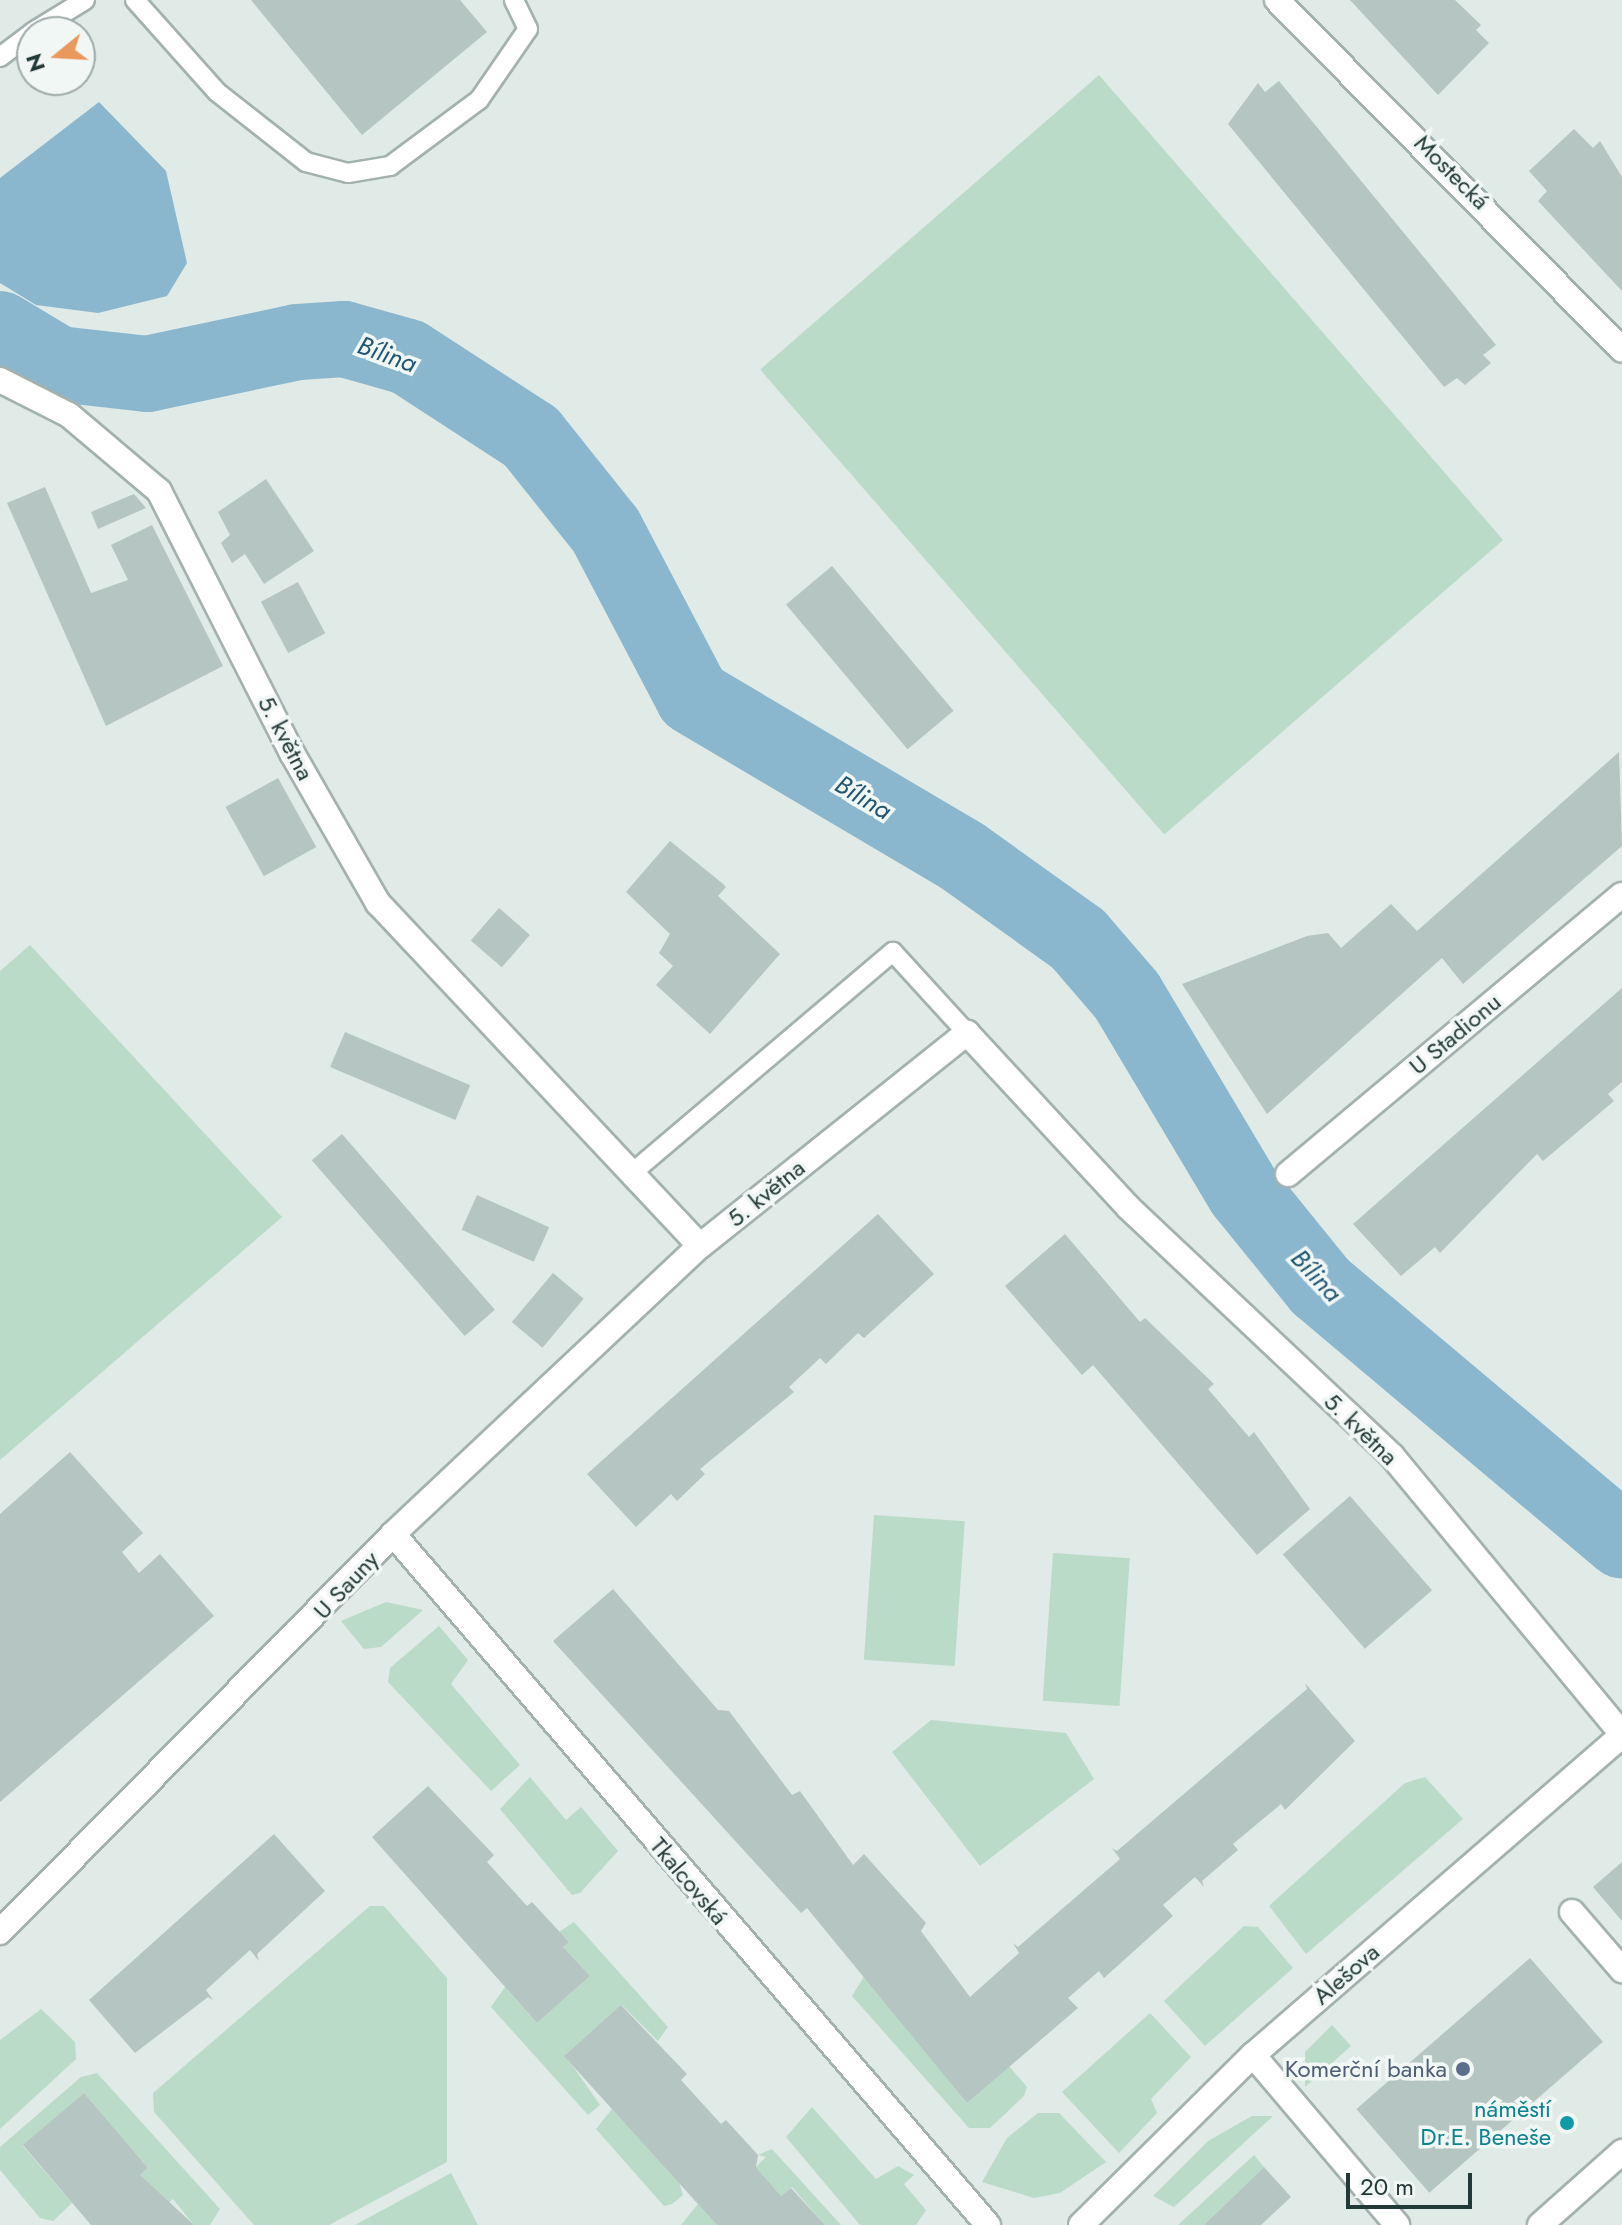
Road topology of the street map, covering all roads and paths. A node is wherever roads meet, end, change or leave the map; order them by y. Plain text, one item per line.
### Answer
1 (85, 0) edge
2 (135, 0) edge
3 (514, 0) edge
4 (1277, 0) edge
5 (58, 16) edge
6 (16, 44) edge
7 (0, 57) edge
8 (1622, 350) edge
9 (0, 380) edge
10 (1622, 895) edge
11 (967, 1033) junction
12 (632, 1173) junction
13 (1288, 1174) dead end
14 (700, 1246) junction
15 (393, 1534) junction
16 (1622, 1734) edge
17 (1572, 1912) dead end
18 (0, 1932) edge
19 (1622, 1970) edge
20 (1253, 2055) junction
21 (1622, 2152) edge
22 (988, 2225) edge
23 (1081, 2225) edge
24 (1397, 2225) edge
25 (1540, 2225) edge

1 - 5 lane
2 - 3 lane
4 - 8 street, Mostecká
6 - 7 lane
9 - 12 street, 5. května
10 - 13 street, U Stadionu
11 - 12 lane
11 - 14 street, 5. května
11 - 16 street, 5. května
12 - 14 street, 5. května
14 - 15 street, U Sauny
15 - 18 street, U Sauny
15 - 22 street, Tkalcovská
16 - 20 street, Alešova
17 - 19 street
20 - 23 street, Alešova
20 - 24 street
21 - 25 street

